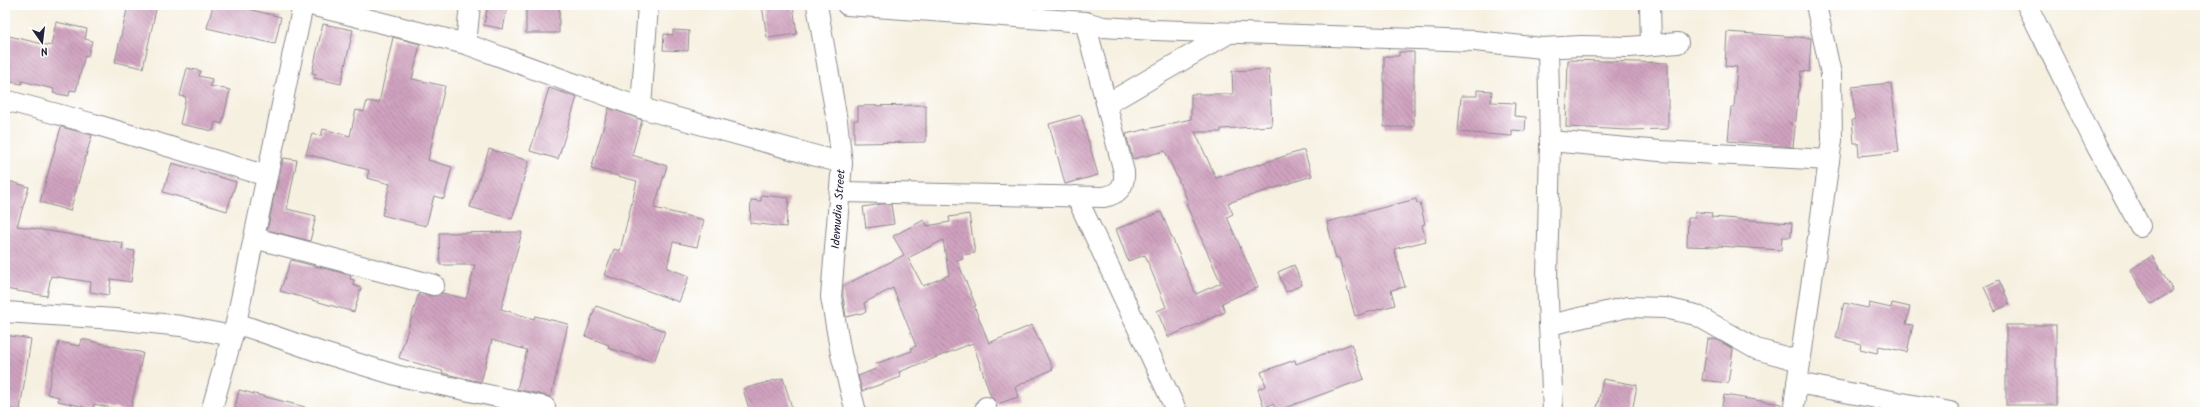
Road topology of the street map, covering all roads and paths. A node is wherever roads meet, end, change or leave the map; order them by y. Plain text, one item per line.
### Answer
1 (303, 5) edge
2 (311, 5) edge
3 (470, 5) edge
4 (648, 5) edge
5 (817, 5) edge
6 (847, 5) edge
7 (1650, 5) edge
8 (1816, 5) edge
9 (2028, 5) edge
10 (1085, 22) junction
11 (1229, 33) junction
12 (1678, 43) dead end
13 (466, 44) junction
14 (1651, 44) junction
15 (1548, 48) junction
16 (5, 100) edge
17 (1107, 104) junction
18 (641, 108) junction
19 (1550, 141) junction
20 (1829, 160) junction
21 (842, 163) junction
22 (267, 176) junction
23 (840, 192) junction
24 (1076, 196) junction
25 (2140, 226) dead end
26 (254, 238) junction
27 (434, 285) dead end
28 (5, 312) edge
29 (1549, 325) junction
30 (234, 329) junction
31 (1800, 361) junction
32 (1797, 383) junction
33 (545, 407) dead end
34 (211, 412) edge
35 (856, 412) edge
36 (1177, 412) edge
37 (1553, 412) edge
38 (1793, 412) edge
39 (1950, 412) edge

1 - 22 street
2 - 13 street
3 - 13 street
4 - 18 street
5 - 21 street, Idemudia Street
6 - 10 street
7 - 14 street
8 - 20 street
9 - 25 street
10 - 11 street
10 - 17 street
11 - 15 street
11 - 17 street
12 - 14 street
13 - 18 street
14 - 15 street
15 - 19 street
16 - 22 street
17 - 24 street
18 - 21 street
19 - 20 street
19 - 29 street
20 - 31 street
21 - 23 street, Idemudia Street
22 - 26 street
23 - 24 street
23 - 35 street, Idemudia Street
24 - 36 street
26 - 27 street
26 - 30 street
28 - 30 street
29 - 31 street
29 - 37 street
30 - 33 street
30 - 34 street
31 - 32 street
32 - 38 street
32 - 39 street

